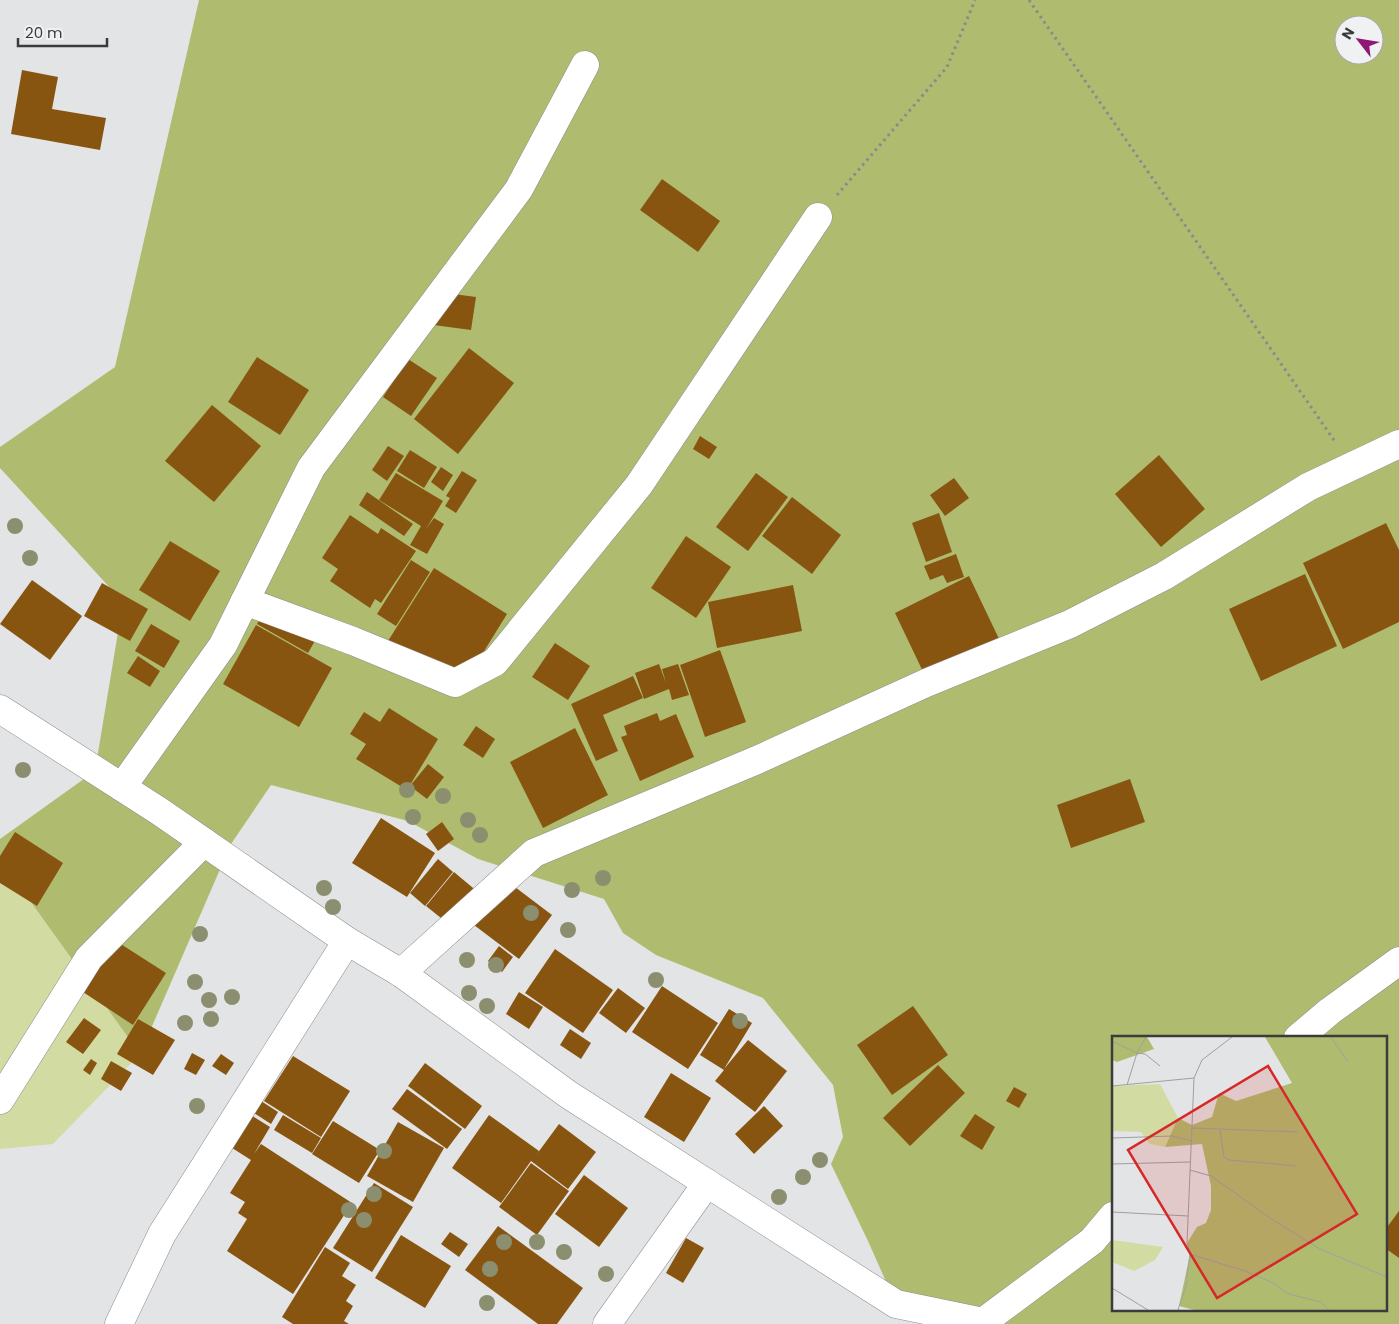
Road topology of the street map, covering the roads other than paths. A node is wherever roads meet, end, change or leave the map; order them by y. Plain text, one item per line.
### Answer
1 (585, 65) dead end
2 (818, 217) road end
3 (1399, 444) edge
4 (244, 601) junction
5 (0, 709) edge
6 (122, 787) junction
7 (204, 842) junction
8 (347, 941) junction
9 (1399, 961) edge
10 (401, 973) junction
11 (1300, 1036) edge
12 (0, 1100) edge
13 (707, 1183) junction
14 (1112, 1217) edge
15 (984, 1323) edge
16 (119, 1324) edge
17 (607, 1324) edge

1 - 4 street
2 - 4 street
3 - 10 street
4 - 6 street
5 - 6 street
6 - 7 street
7 - 8 street
7 - 12 street
8 - 10 street
8 - 16 street
9 - 11 street
10 - 13 street
13 - 15 street
13 - 17 street
14 - 15 street

